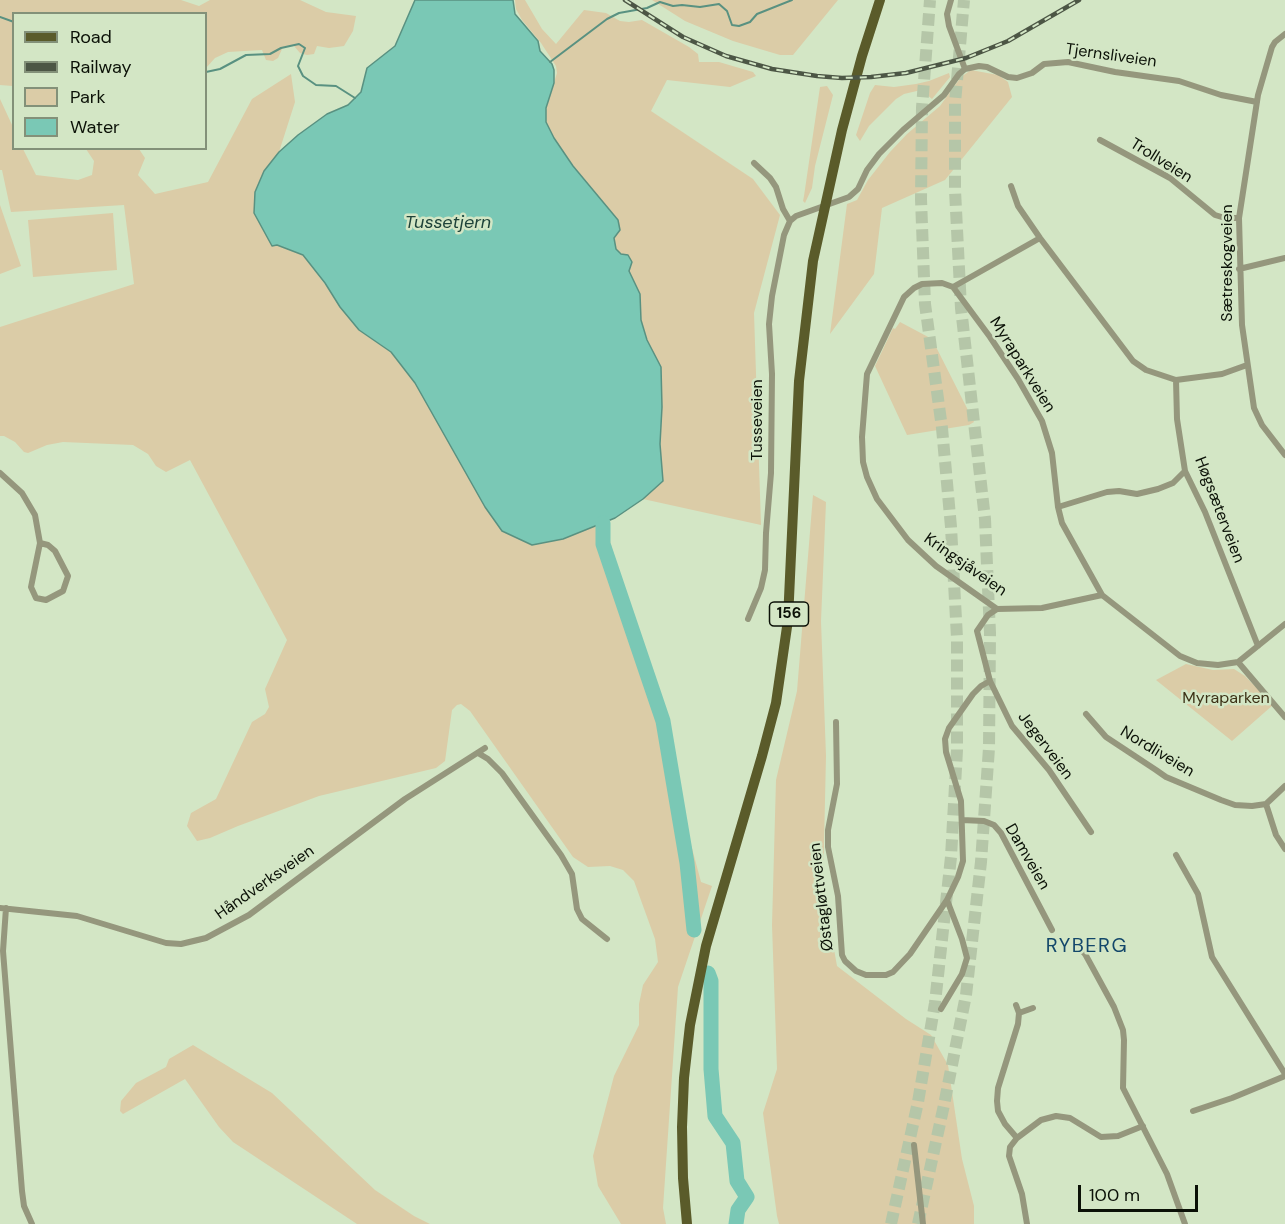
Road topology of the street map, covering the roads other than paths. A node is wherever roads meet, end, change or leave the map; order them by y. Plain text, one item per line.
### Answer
1 (880, 0) edge
2 (951, 0) edge
3 (1285, 34) edge
4 (965, 69) junction
5 (1257, 102) junction
6 (1100, 140) dead end
7 (754, 163) dead end
8 (1011, 186) dead end
9 (793, 218) junction
10 (1239, 218) junction
11 (1040, 238) junction
12 (1285, 258) edge
13 (1239, 269) junction
14 (953, 287) junction
15 (1247, 365) junction
16 (1176, 380) junction
17 (1285, 455) edge
18 (1185, 471) junction
19 (0, 473) edge
20 (1058, 507) junction
21 (39, 543) junction
22 (1102, 595) junction
23 (997, 609) junction
24 (748, 619) dead end
25 (1285, 624) edge
26 (1258, 646) junction
27 (1238, 662) junction
28 (990, 681) junction
29 (1086, 714) dead end
30 (1285, 717) edge
31 (836, 722) dead end
32 (485, 748) dead end
33 (478, 753) junction
34 (1285, 786) edge
35 (1266, 804) junction
36 (962, 820) junction
37 (1091, 832) dead end
38 (1285, 849) edge
39 (1176, 855) dead end
40 (947, 900) junction
41 (3, 908) edge
42 (1052, 930) dead end
43 (606, 939) dead end
44 (1077, 941) dead end
45 (1097, 946) dead end
46 (1084, 953) junction
47 (1016, 1005) dead end
48 (1033, 1008) dead end
49 (941, 1009) dead end
50 (1019, 1013) junction
51 (1285, 1075) edge
52 (1193, 1111) dead end
53 (1143, 1126) junction
54 (1017, 1138) junction
55 (914, 1144) dead end
56 (32, 1224) edge
57 (687, 1224) edge
58 (923, 1224) edge
59 (1027, 1224) edge
60 (1185, 1224) edge

1 - 57 main road, 156
2 - 4 street
3 - 5 street, Sætreskogveien
4 - 5 street, Tjernsliveien
4 - 9 street
5 - 10 street, Sætreskogveien
6 - 10 street, Trollveien
7 - 9 street
8 - 11 street
9 - 24 street, Tusseveien
10 - 13 street, Sætreskogveien
11 - 14 street
11 - 16 street
12 - 13 street
13 - 15 street, Sætreskogveien
14 - 20 street, Myraparkveien
14 - 23 street, Kringsjåveien
15 - 16 street
15 - 17 street, Sætreskogveien
16 - 18 street, Høgsæterveien
18 - 20 street
18 - 26 street, Høgsæterveien
19 - 21 street
20 - 22 street, Myraparkveien
21 - 21 street
22 - 23 street, Kringsjåveien
22 - 27 street, Myraparkveien
23 - 28 street, Jegerveien
25 - 26 street
26 - 27 street
27 - 30 street
28 - 36 street, Østagløttveien
28 - 37 street, Jegerveien
29 - 35 street, Nordliveien
31 - 40 street, Østagløttveien
32 - 33 street, Håndverksveien
33 - 41 street, Håndverksveien
33 - 43 street
34 - 35 street
35 - 38 street
36 - 40 street, Østagløttveien
36 - 42 street, Damveien
39 - 51 street
40 - 49 street
41 - 56 street, Håndverksveien
44 - 46 street
45 - 46 street
46 - 53 street
47 - 50 street
48 - 50 street
50 - 54 street
51 - 52 street
53 - 54 street
53 - 60 street
54 - 59 street
55 - 58 street

